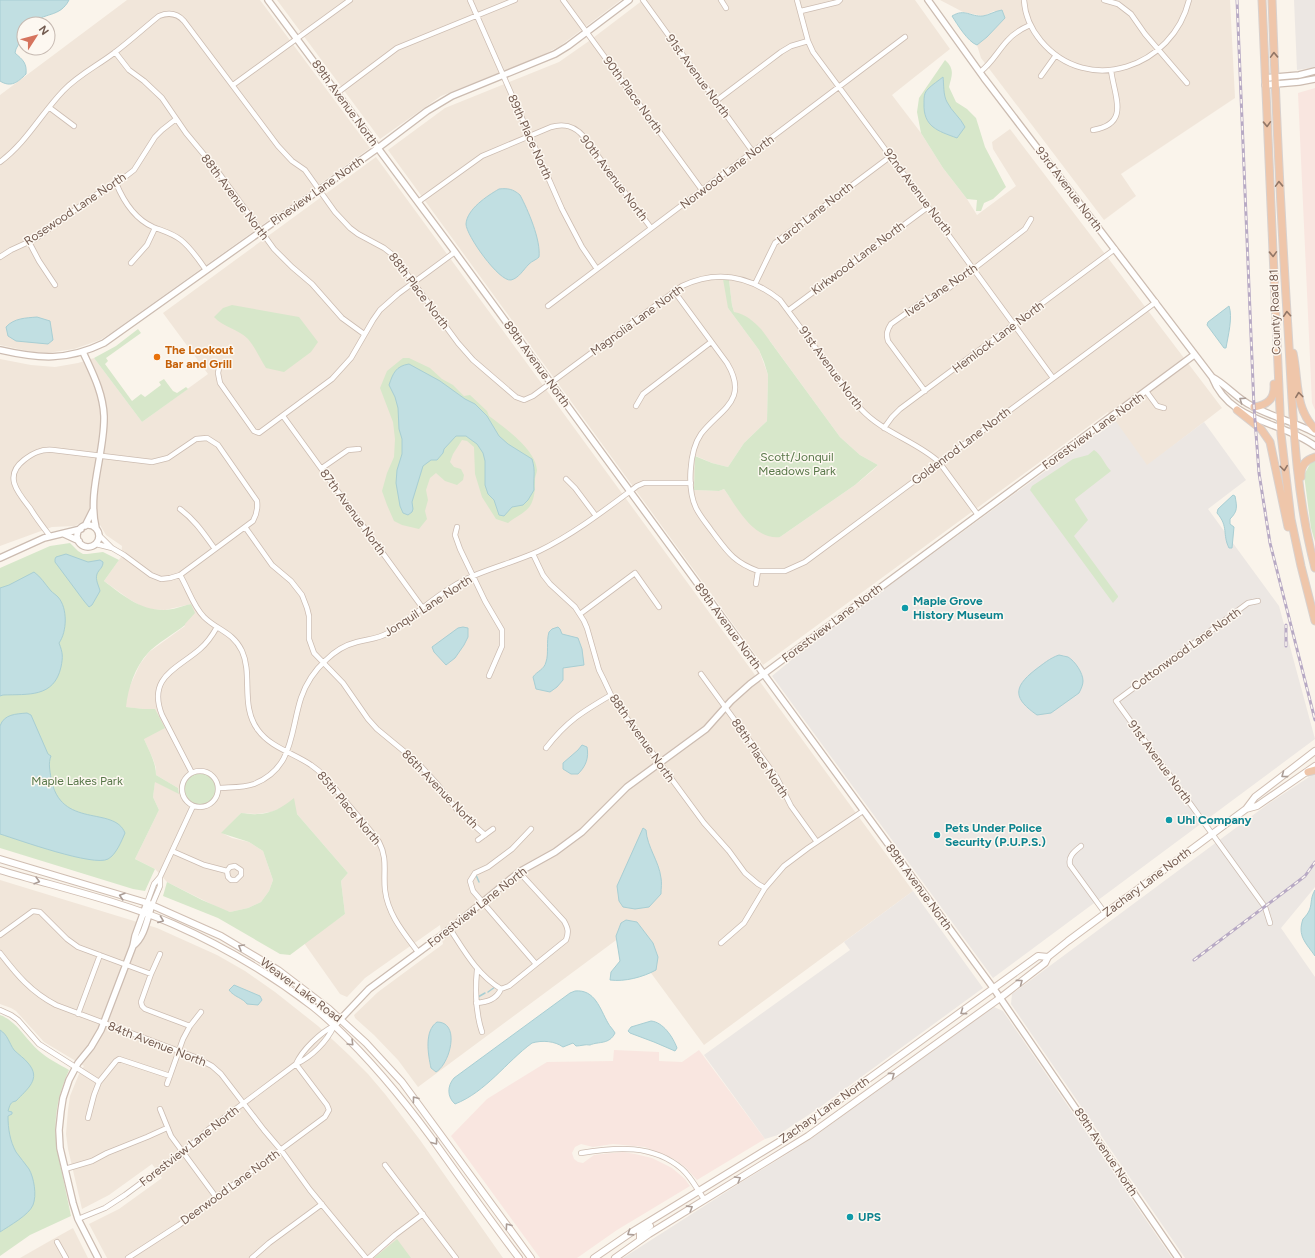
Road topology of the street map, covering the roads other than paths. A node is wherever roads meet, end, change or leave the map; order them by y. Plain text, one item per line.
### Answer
1 (268, 0) edge
2 (350, 0) edge
3 (470, 0) edge
4 (515, 0) edge
5 (563, 0) edge
6 (628, 0) edge
7 (643, 0) edge
8 (721, 0) edge
9 (797, 0) edge
10 (840, 0) edge
11 (928, 0) edge
12 (1024, 0) edge
13 (1104, 0) edge
14 (1189, 0) edge
15 (1262, 0) edge
16 (1272, 0) edge
17 (726, 8) dead end
18 (801, 11) junction
19 (477, 15) junction
20 (1030, 25) junction
21 (587, 31) junction
22 (905, 37) dead end
23 (297, 39) junction
24 (808, 41) junction
25 (1159, 50) junction
26 (115, 52) junction
27 (1056, 55) junction
28 (1111, 70) junction
29 (1315, 71) edge
30 (980, 72) junction
31 (503, 76) junction
32 (1041, 76) dead end
33 (1315, 78) edge
34 (1275, 81) junction
35 (1265, 82) junction
36 (1188, 83) dead end
37 (233, 85) junction
38 (839, 87) junction
39 (337, 93) junction
40 (716, 101) junction
41 (50, 108) junction
42 (176, 119) junction
43 (74, 126) dead end
44 (1092, 130) dead end
45 (530, 136) junction
46 (378, 148) junction
47 (753, 152) junction
48 (890, 156) junction
49 (0, 162) edge
50 (116, 183) junction
51 (319, 189) junction
52 (702, 190) junction
53 (418, 202) junction
54 (928, 206) junction
55 (1031, 219) dead end
56 (155, 228) junction
57 (651, 228) junction
58 (260, 231) junction
59 (29, 242) junction
60 (1115, 249) junction
61 (455, 252) junction
62 (0, 257) edge
63 (131, 263) dead end
64 (597, 269) junction
65 (974, 269) junction
66 (206, 270) junction
67 (413, 282) junction
68 (756, 284) junction
69 (55, 285) dead end
70 (674, 291) junction
71 (1156, 302) junction
72 (548, 306) dead end
73 (789, 310) junction
74 (1275, 320) junction
75 (1014, 325) junction
76 (1288, 330) junction
77 (364, 334) junction
78 (712, 342) junction
79 (0, 350) edge
80 (83, 352) junction
81 (1194, 355) junction
82 (219, 368) dead end
83 (1212, 377) junction
84 (1053, 378) junction
85 (550, 383) junction
86 (925, 391) junction
87 (1146, 391) junction
88 (636, 406) dead end
89 (1254, 407) junction
90 (1164, 408) dead end
91 (1237, 410) junction
92 (283, 416) junction
93 (1280, 419) junction
94 (1292, 423) junction
95 (884, 428) junction
96 (1281, 429) junction
97 (1315, 429) edge
98 (1293, 433) junction
99 (1315, 433) edge
100 (1315, 446) edge
101 (359, 449) dead end
102 (100, 456) junction
103 (1315, 457) edge
104 (939, 462) junction
105 (322, 468) junction
106 (566, 479) dead end
107 (691, 483) junction
108 (630, 491) junction
109 (180, 509) dead end
110 (93, 510) junction
111 (978, 515) junction
112 (596, 516) junction
113 (1304, 519) junction
114 (245, 527) junction
115 (457, 527) dead end
116 (83, 528) junction
117 (96, 528) junction
118 (64, 534) junction
119 (99, 535) junction
120 (50, 536) junction
121 (79, 541) junction
122 (96, 544) junction
123 (112, 548) junction
124 (215, 549) junction
125 (533, 554) junction
126 (1298, 554) junction
127 (0, 558) edge
128 (1315, 568) edge
129 (758, 571) junction
130 (180, 575) junction
131 (473, 576) junction
132 (756, 584) dead end
133 (1258, 601) dead end
134 (422, 607) junction
135 (659, 607) dead end
136 (580, 614) junction
137 (1315, 620) edge
138 (217, 627) junction
139 (323, 662) junction
140 (701, 674) dead end
141 (763, 674) junction
142 (489, 676) dead end
143 (611, 695) junction
144 (1116, 701) joint
145 (725, 708) junction
146 (546, 748) dead end
147 (1315, 751) edge
148 (288, 752) junction
149 (660, 763) junction
150 (1315, 766) edge
151 (1311, 771) edge
152 (192, 773) junction
153 (218, 788) junction
154 (192, 806) junction
155 (1246, 809) junction
156 (863, 811) junction
157 (493, 829) dead end
158 (531, 829) dead end
159 (1212, 834) junction
160 (485, 835) junction
161 (478, 840) dead end
162 (817, 842) junction
163 (1081, 846) dead end
164 (172, 851) junction
165 (0, 859) edge
166 (0, 870) edge
167 (227, 871) dead end
168 (519, 872) junction
169 (764, 888) junction
170 (483, 902) junction
171 (150, 904) junction
172 (146, 913) junction
173 (1106, 913) junction
174 (1270, 923) dead end
175 (450, 929) junction
176 (0, 935) edge
177 (721, 943) dead end
178 (418, 952) junction
179 (0, 953) edge
180 (160, 954) dead end
181 (100, 955) junction
182 (1048, 957) junction
183 (536, 964) junction
184 (126, 965) junction
185 (477, 970) junction
186 (151, 974) junction
187 (501, 989) junction
188 (994, 989) junction
189 (1000, 998) junction
190 (476, 1003) junction
191 (0, 1010) edge
192 (201, 1012) dead end
193 (78, 1014) junction
194 (341, 1019) junction
195 (104, 1024) junction
196 (190, 1026) junction
197 (334, 1026) junction
198 (482, 1032) dead end
199 (179, 1051) junction
200 (296, 1064) junction
201 (75, 1068) junction
202 (170, 1076) junction
203 (99, 1082) junction
204 (167, 1084) dead end
205 (244, 1103) junction
206 (160, 1109) dead end
207 (88, 1118) dead end
208 (167, 1128) junction
209 (281, 1150) junction
210 (183, 1152) junction
211 (581, 1153) dead end
212 (385, 1165) dead end
213 (65, 1169) junction
214 (699, 1191) junction
215 (216, 1197) junction
216 (704, 1199) junction
217 (322, 1204) junction
218 (667, 1210) junction
219 (424, 1214) junction
220 (78, 1219) junction
221 (640, 1240) junction
222 (57, 1242) dead end
223 (66, 1258) edge
224 (98, 1258) edge
225 (128, 1258) edge
226 (252, 1258) edge
227 (366, 1258) edge
228 (369, 1258) edge
229 (456, 1258) edge
230 (518, 1258) edge
231 (531, 1258) edge
232 (594, 1258) edge
233 (615, 1258) edge
234 (1178, 1258) edge

1 - 23 street, 89th Avenue North
2 - 23 street
3 - 19 street, 89th Place North
4 - 19 street
5 - 21 street, 90th Place North
6 - 21 street, Pineview Lane North
7 - 40 street, 91st Avenue North
8 - 17 street
9 - 18 street, 92nd Avenue North
10 - 18 street
11 - 30 street, 93rd Avenue North
12 - 20 street
13 - 25 street
14 - 25 street
15 - 35 highway, County Road 81
34 -> 16 highway, County Road 81
18 - 24 street, 92nd Avenue North
19 - 31 street, 89th Place North
19 - 39 street
20 - 27 street
20 - 30 street
21 - 31 street, Pineview Lane North
21 - 52 street, 90th Place North
22 - 38 street, Norwood Lane North
23 - 37 street
23 - 39 street, 89th Avenue North
24 - 38 street, 92nd Avenue North
24 - 40 street
25 - 28 street
25 - 36 street
26 - 37 street, 88th Place North
26 - 41 street
26 - 42 street, 88th Avenue North
27 - 28 street
27 - 32 street
28 - 44 street
29 - 34 street
30 - 60 street, 93rd Avenue North
31 - 45 street, 89th Place North
31 - 46 street, Pineview Lane North
33 - 34 street
34 - 35 street
76 -> 34 highway, County Road 81
35 -> 74 highway, County Road 81
37 - 51 street, 88th Place North
38 - 47 street, Norwood Lane North
38 - 48 street, 92nd Avenue North
39 - 46 street, 89th Avenue North
40 - 47 street, 91st Avenue North
41 - 43 street
41 - 49 street
42 - 50 street, Rosewood Lane North
42 - 58 street, 88th Avenue North
45 - 53 street, 90th Avenue North
45 - 57 street, 90th Avenue North
45 - 64 street, 89th Place North
46 - 51 street, Pineview Lane North
46 - 53 street, 89th Avenue North
47 - 52 street, Norwood Lane North
48 - 54 street, 92nd Avenue North
48 - 68 street, Larch Lane North
50 - 56 street
50 - 59 street, Rosewood Lane North
51 - 58 street, Pineview Lane North
51 - 67 street, 88th Place North
52 - 57 street, Norwood Lane North
53 - 61 street, 89th Avenue North
54 - 65 street, 92nd Avenue North
54 - 73 street, Kirkwood Lane North
55 - 65 street, Ives Lane North
56 - 63 street
56 - 66 street
57 - 64 street, Norwood Lane North
58 - 66 street, Pineview Lane North
58 - 77 street, 88th Avenue North
59 - 62 street, Rosewood Lane North
59 - 69 street
60 - 71 street, 93rd Avenue North
60 - 75 street, Hemlock Lane North
61 - 67 street
61 - 85 street, 89th Avenue North
64 - 72 street, Norwood Lane North
65 - 75 street, 92nd Avenue North
65 - 86 street, Ives Lane North
66 - 80 street, Pineview Lane North
67 - 77 street
67 - 85 street, 88th Place North
68 - 70 street, Magnolia Lane North
68 - 73 street, 91st Avenue North
70 - 78 street
70 - 85 street, Magnolia Lane North
71 - 81 street, 93rd Avenue North
71 - 84 street, Goldenrod Lane North
73 - 95 street, 91st Avenue North
74 - 89 highway
74 - 93 highway, County Road 81
75 - 84 street, 92nd Avenue North
75 - 86 street, Hemlock Lane North
76 - 94 highway, County Road 81
97 -> 76 highway
77 - 92 street
78 - 88 street
78 - 107 street
79 - 80 street, Pineview Lane North
80 - 102 street
81 - 83 street, 93rd Avenue North
81 - 87 street, Forestview Lane North
82 - 92 street
89 -> 83 street, 93rd Avenue North
83 - 91 street, 93rd Avenue North
84 - 104 street, Goldenrod Lane North
85 - 108 street, 89th Avenue North
86 - 95 street, Hemlock Lane North
87 - 90 street
87 - 111 street, Forestview Lane North
89 - 93 street, 93rd Avenue North
91 - 96 street, 93rd Avenue North
91 - 126 highway
92 - 105 street, 87th Avenue North
93 - 94 street, 93rd Avenue North
93 - 96 highway, County Road 81
94 - 98 highway, County Road 81
94 - 99 street, 93rd Avenue North
95 - 104 street, 91st Avenue North
96 - 98 street, 93rd Avenue North
96 -> 126 highway, County Road 81
98 - 100 street, 93rd Avenue North
98 - 113 highway, County Road 81
101 - 105 street
102 - 110 street
102 - 114 street
102 - 120 street
103 - 113 highway
104 - 111 street, 91st Avenue North
104 - 129 street, Goldenrod Lane North
105 - 134 street, 87th Avenue North
106 - 112 street
107 - 108 street, Jonquil Lane North
107 - 129 street
108 - 112 street, Jonquil Lane North
108 - 141 street, 89th Avenue North
109 - 124 street
110 - 116 street
110 - 117 street
111 - 141 street, Forestview Lane North
112 - 125 street, Jonquil Lane North
113 - 128 highway, County Road 81
114 - 124 street
114 - 139 street, 86th Avenue North
115 - 131 street
116 - 117 street
116 - 118 street
116 - 121 street
117 - 119 street
118 - 120 street
118 - 121 street
119 - 122 street
119 - 123 street
120 - 127 street
121 - 122 street
122 - 123 street
123 - 130 street
124 - 130 street
125 - 131 street, Jonquil Lane North
125 - 136 street, 88th Avenue North
126 - 137 highway, County Road 81
129 - 132 street
130 - 138 street, 85th Place North
131 - 134 street, Jonquil Lane North
131 - 142 street
133 - 144 street, Cottonwood Lane North
134 - 139 street, Jonquil Lane North
135 - 136 street
136 - 143 street, 88th Avenue North
138 - 148 street, 85th Place North
138 - 152 street
139 - 148 street, Jonquil Lane North
139 - 160 street, 86th Avenue North
140 - 145 street, 88th Place North
141 - 145 street, Forestview Lane North
141 - 156 street, 89th Avenue North
143 - 146 street
143 - 149 street, 88th Avenue North
144 - 159 street, 91st Avenue North
145 - 149 street, Forestview Lane North
145 - 162 street, 88th Place North
147 -> 155 main road, Zachary Lane North
148 - 153 street, Jonquil Lane North
148 - 178 street, 85th Place North
149 - 168 street, Forestview Lane North
149 - 169 street, 88th Avenue North
150 - 151 main road, Zachary Lane North
151 - 155 main road, Zachary Lane North
152 - 153 street
152 - 154 street
153 - 154 street
154 - 164 street
155 - 159 main road, Zachary Lane North
156 - 162 street
156 - 188 street, 89th Avenue North
157 - 160 street
158 - 170 street
159 - 173 main road, Zachary Lane North
159 - 174 street, 91st Avenue North
160 - 161 street
162 - 169 street
163 - 173 street
164 - 167 street
164 - 171 street
171 -> 165 main road, Weaver Lake Road
166 -> 172 main road, Weaver Lake Road
168 - 170 street, Forestview Lane North
168 - 183 street
169 - 177 street
170 - 175 street, Forestview Lane North
170 - 183 street
171 - 172 street
194 -> 171 main road, Weaver Lake Road
172 - 184 street
172 -> 197 main road, Weaver Lake Road
173 - 182 main road, Zachary Lane North
175 - 178 street, Forestview Lane North
175 - 185 street
176 - 181 street
178 - 194 street, Forestview Lane North
179 - 193 street, 84th Avenue North
180 - 186 street
181 - 184 street
181 - 193 street
182 - 188 main road, Zachary Lane North
189 -> 182 main road, Zachary Lane North
183 - 187 street
184 - 186 street
184 - 195 street
185 - 187 street
185 - 190 street
186 - 196 street
187 - 190 street
188 - 189 street, 89th Avenue North
188 -> 214 main road, Zachary Lane North
216 -> 189 main road, Zachary Lane North
189 - 234 street, 89th Avenue North
190 - 198 street
191 - 201 street
192 - 196 street
193 - 195 street, 84th Avenue North
194 - 197 street, Forestview Lane North
231 -> 194 main road, Weaver Lake Road
195 - 199 street, 84th Avenue North
195 - 201 street
196 - 199 street
197 - 200 street, Forestview Lane North
197 -> 230 main road, Weaver Lake Road
199 - 202 street
199 - 205 street, 84th Avenue North
200 - 205 street, Forestview Lane North
200 - 209 street, Deerwood Lane North
201 - 203 street
201 - 213 street
202 - 203 street
202 - 204 street
203 - 207 street
205 - 209 street, 84th Avenue North
205 - 210 street, Forestview Lane North
206 - 208 street
208 - 210 street
208 - 213 street
209 - 215 street, Deerwood Lane North
209 - 217 street, 84th Avenue North
210 - 215 street
210 - 220 street, Forestview Lane North
211 - 214 street
212 - 219 street
213 - 220 street
214 - 216 street
214 - 218 main road, Zachary Lane North
215 - 225 street, Deerwood Lane North
221 -> 216 main road, Zachary Lane North
217 - 226 street
217 - 227 street, 84th Avenue North
218 - 221 main road
218 -> 232 main road, Zachary Lane North
219 - 228 street
219 - 229 street
220 - 224 street
221 - 233 main road, Zachary Lane North
222 - 223 street

